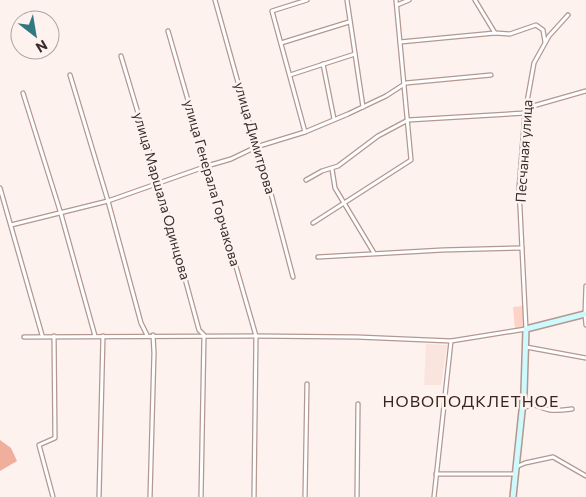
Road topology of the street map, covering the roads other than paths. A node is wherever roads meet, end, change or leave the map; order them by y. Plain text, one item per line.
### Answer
1 (215, 0) edge
2 (307, 0) edge
3 (347, 0) edge
4 (409, 0) edge
5 (475, 0) edge
6 (396, 2) edge
7 (568, 16) dead end
8 (350, 22) junction
9 (168, 30) dead end
10 (496, 33) junction
11 (400, 42) junction
12 (545, 42) junction
13 (281, 43) junction
14 (355, 54) junction
15 (121, 56) dead end
16 (323, 64) junction
17 (70, 75) dead end
18 (290, 75) junction
19 (491, 75) dead end
20 (404, 85) junction
21 (586, 91) edge
22 (23, 93) dead end
23 (362, 107) junction
24 (526, 108) junction
25 (525, 113) junction
26 (334, 119) junction
27 (408, 120) junction
28 (305, 132) junction
29 (256, 148) junction
30 (207, 166) junction
31 (332, 168) junction
32 (306, 180) dead end
33 (159, 183) junction
34 (0, 188) edge
35 (108, 202) junction
36 (345, 204) junction
37 (61, 214) junction
38 (313, 223) dead end
39 (11, 225) junction
40 (522, 248) junction
41 (374, 254) junction
42 (318, 257) dead end
43 (293, 277) dead end
44 (586, 286) edge
45 (584, 314) junction
46 (586, 326) edge
47 (526, 329) junction
48 (147, 335) junction
49 (153, 335) junction
50 (204, 335) junction
51 (42, 336) junction
52 (54, 336) junction
53 (95, 336) junction
54 (103, 336) junction
55 (256, 336) junction
56 (24, 337) dead end
57 (451, 341) junction
58 (526, 347) junction
59 (586, 358) edge
60 (307, 384) dead end
61 (358, 404) dead end
62 (521, 408) junction
63 (572, 409) dead end
64 (516, 467) junction
65 (436, 474) junction
66 (515, 474) junction
67 (586, 476) edge
68 (53, 497) edge
69 (100, 497) edge
70 (150, 497) edge
71 (201, 497) edge
72 (254, 497) edge
73 (304, 497) edge
74 (357, 497) edge
75 (434, 497) edge
76 (513, 497) edge

1 - 29 street, улица Димитрова
2 - 13 street
3 - 8 street
4 - 6 street
5 - 10 street
6 - 11 street
7 - 12 street, Песчаная улица
8 - 13 street
8 - 14 street
9 - 30 street, улица Генерала Горчакова
10 - 11 street
10 - 12 street
11 - 20 street
12 - 24 street, Песчаная улица
13 - 18 street
14 - 16 street
14 - 23 street
15 - 33 street, улица Маршала Одинцова
16 - 18 street
16 - 26 street
17 - 35 street
18 - 28 street
19 - 20 street
20 - 23 street
20 - 27 street
21 - 24 street
22 - 37 street
23 - 26 street
24 - 25 street, Песчаная улица
25 - 27 street
25 - 40 street, Песчаная улица
26 - 28 street
27 - 31 street
27 - 36 street
28 - 29 street
29 - 30 street
29 - 43 street, улица Димитрова
30 - 33 street
30 - 55 street, улица Генерала Горчакова
31 - 32 street
31 - 36 street
33 - 35 street
33 - 50 street, улица Маршала Одинцова
34 - 39 street
35 - 37 street
35 - 48 street
36 - 38 street
36 - 41 street
37 - 39 street
37 - 53 street
39 - 51 street
40 - 41 street
40 - 47 street, Песчаная улица
41 - 42 street
44 - 45 street
45 - 46 street
45 - 47 street
47 - 57 street
47 - 58 street
48 - 49 street
48 - 54 street
49 - 50 street
49 - 70 street
50 - 55 street
50 - 71 street
51 - 52 street
51 - 56 street
52 - 53 street
52 - 68 street
53 - 54 street
54 - 69 street
55 - 57 street
55 - 72 street
57 - 65 street
58 - 59 street
58 - 62 street
60 - 73 street
61 - 74 street
62 - 63 street
62 - 64 street
64 - 66 street
64 - 67 street
65 - 66 street
65 - 75 street
66 - 76 street

